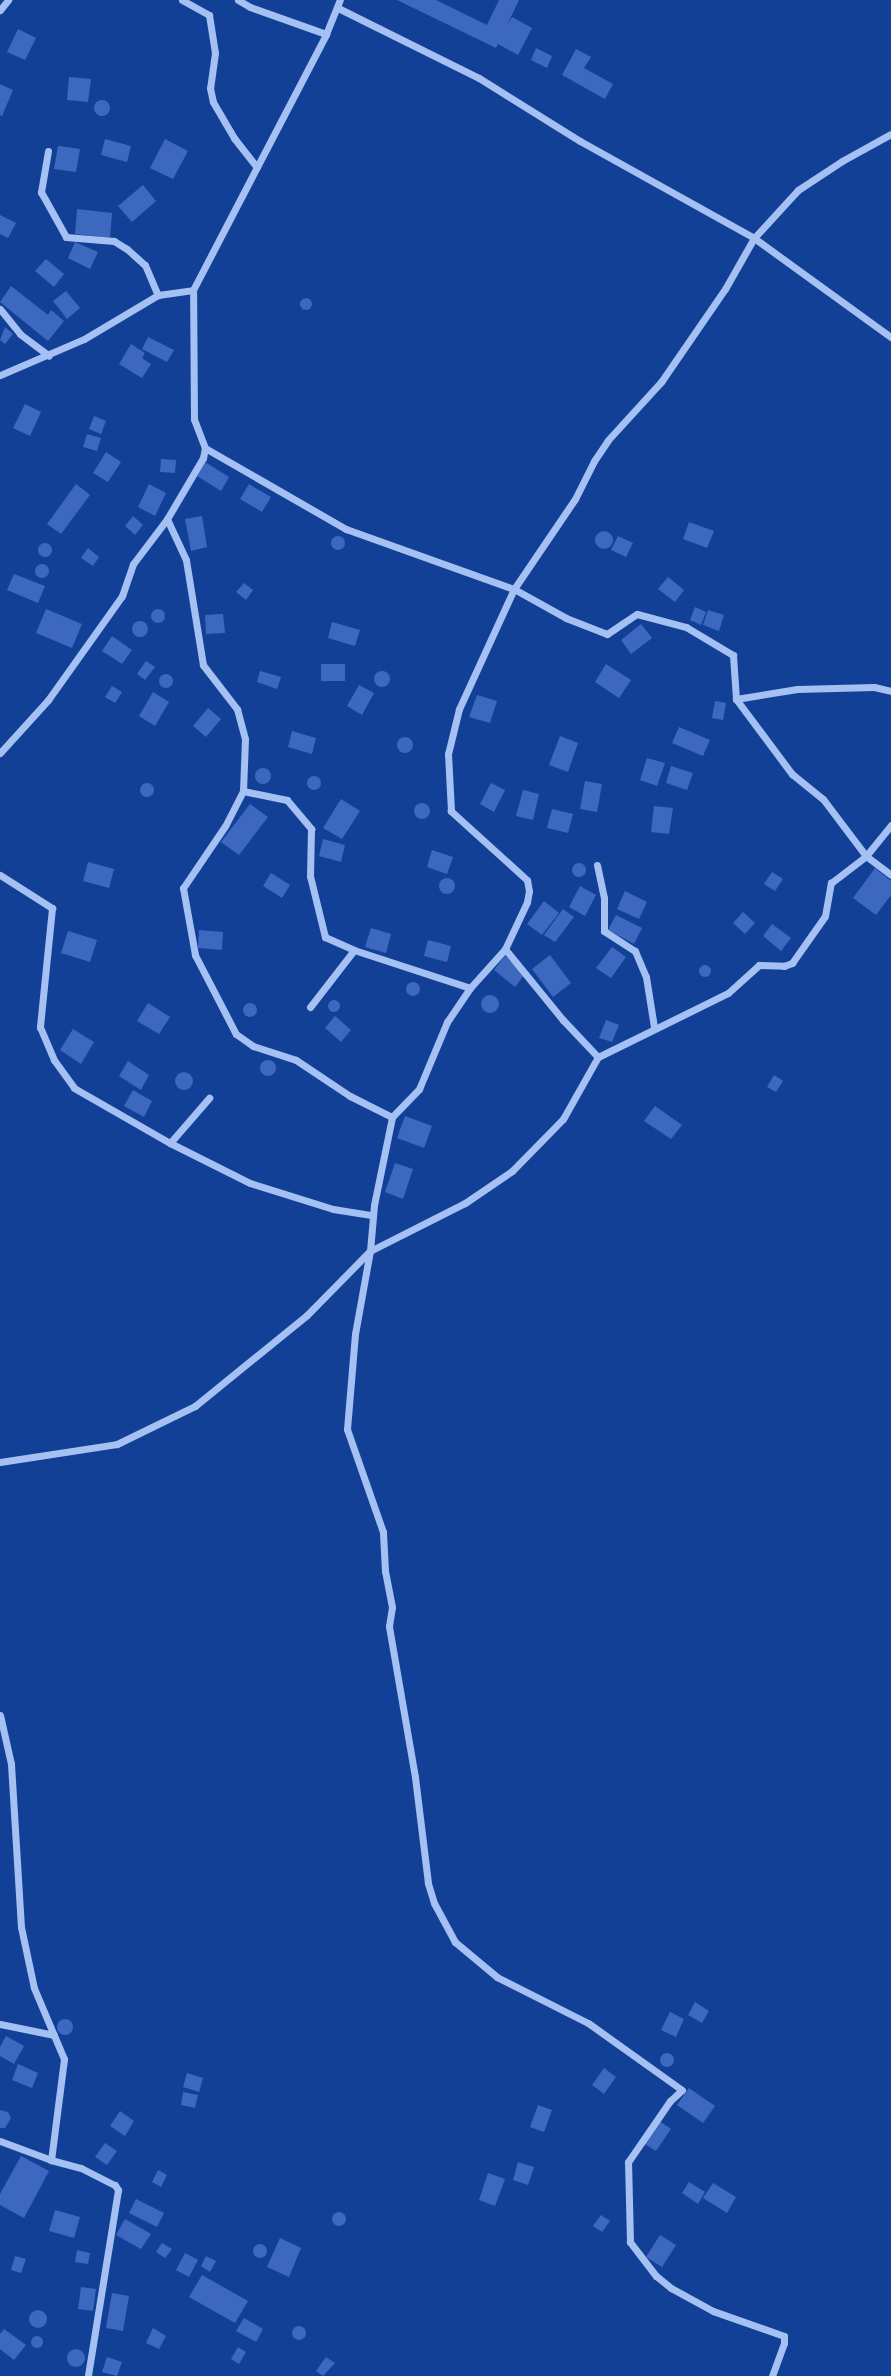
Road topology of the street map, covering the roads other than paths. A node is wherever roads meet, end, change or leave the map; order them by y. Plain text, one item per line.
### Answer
1 (8, 0) edge
2 (182, 0) edge
3 (238, 0) edge
4 (339, 4) edge
5 (0, 10) edge
6 (326, 34) junction
7 (891, 134) edge
8 (48, 151) dead end
9 (257, 167) junction
10 (754, 238) junction
11 (193, 290) junction
12 (158, 295) junction
13 (0, 309) edge
14 (891, 337) edge
15 (50, 356) junction
16 (0, 375) edge
17 (205, 448) junction
18 (167, 519) junction
19 (514, 589) junction
20 (891, 691) edge
21 (736, 699) junction
22 (0, 753) edge
23 (243, 791) junction
24 (891, 825) edge
25 (866, 856) junction
26 (597, 865) dead end
27 (0, 875) edge
28 (891, 875) edge
29 (505, 949) junction
30 (354, 950) junction
31 (470, 988) junction
32 (310, 1007) dead end
33 (654, 1027) junction
34 (598, 1057) junction
35 (209, 1098) dead end
36 (392, 1117) junction
37 (170, 1143) junction
38 (372, 1215) junction
39 (370, 1251) junction
40 (0, 1462) edge
41 (0, 1714) edge
42 (0, 2024) edge
43 (54, 2035) junction
44 (0, 2141) edge
45 (51, 2160) junction
46 (88, 2376) edge
47 (772, 2376) edge

1 - 5 street
2 - 9 street
3 - 6 street
4 - 6 street
4 - 10 street
6 - 9 street
7 - 10 street
8 - 12 street
9 - 11 street
10 - 14 street
10 - 19 street
11 - 12 street
11 - 17 street
12 - 15 street
13 - 15 street
15 - 16 street
17 - 18 street
17 - 19 street
18 - 22 street
18 - 23 street
19 - 21 street
19 - 29 street
20 - 21 street
21 - 25 street
23 - 30 street
23 - 36 street
24 - 25 street
25 - 28 street
25 - 33 street
26 - 33 street
27 - 37 street
29 - 31 street
29 - 34 street
30 - 31 street
30 - 32 street
31 - 36 street
33 - 34 street
34 - 39 street
35 - 37 street
36 - 38 street
37 - 38 street
38 - 39 street
39 - 40 street
39 - 47 street
41 - 43 street
42 - 43 street
43 - 45 street
44 - 45 street
45 - 46 street

